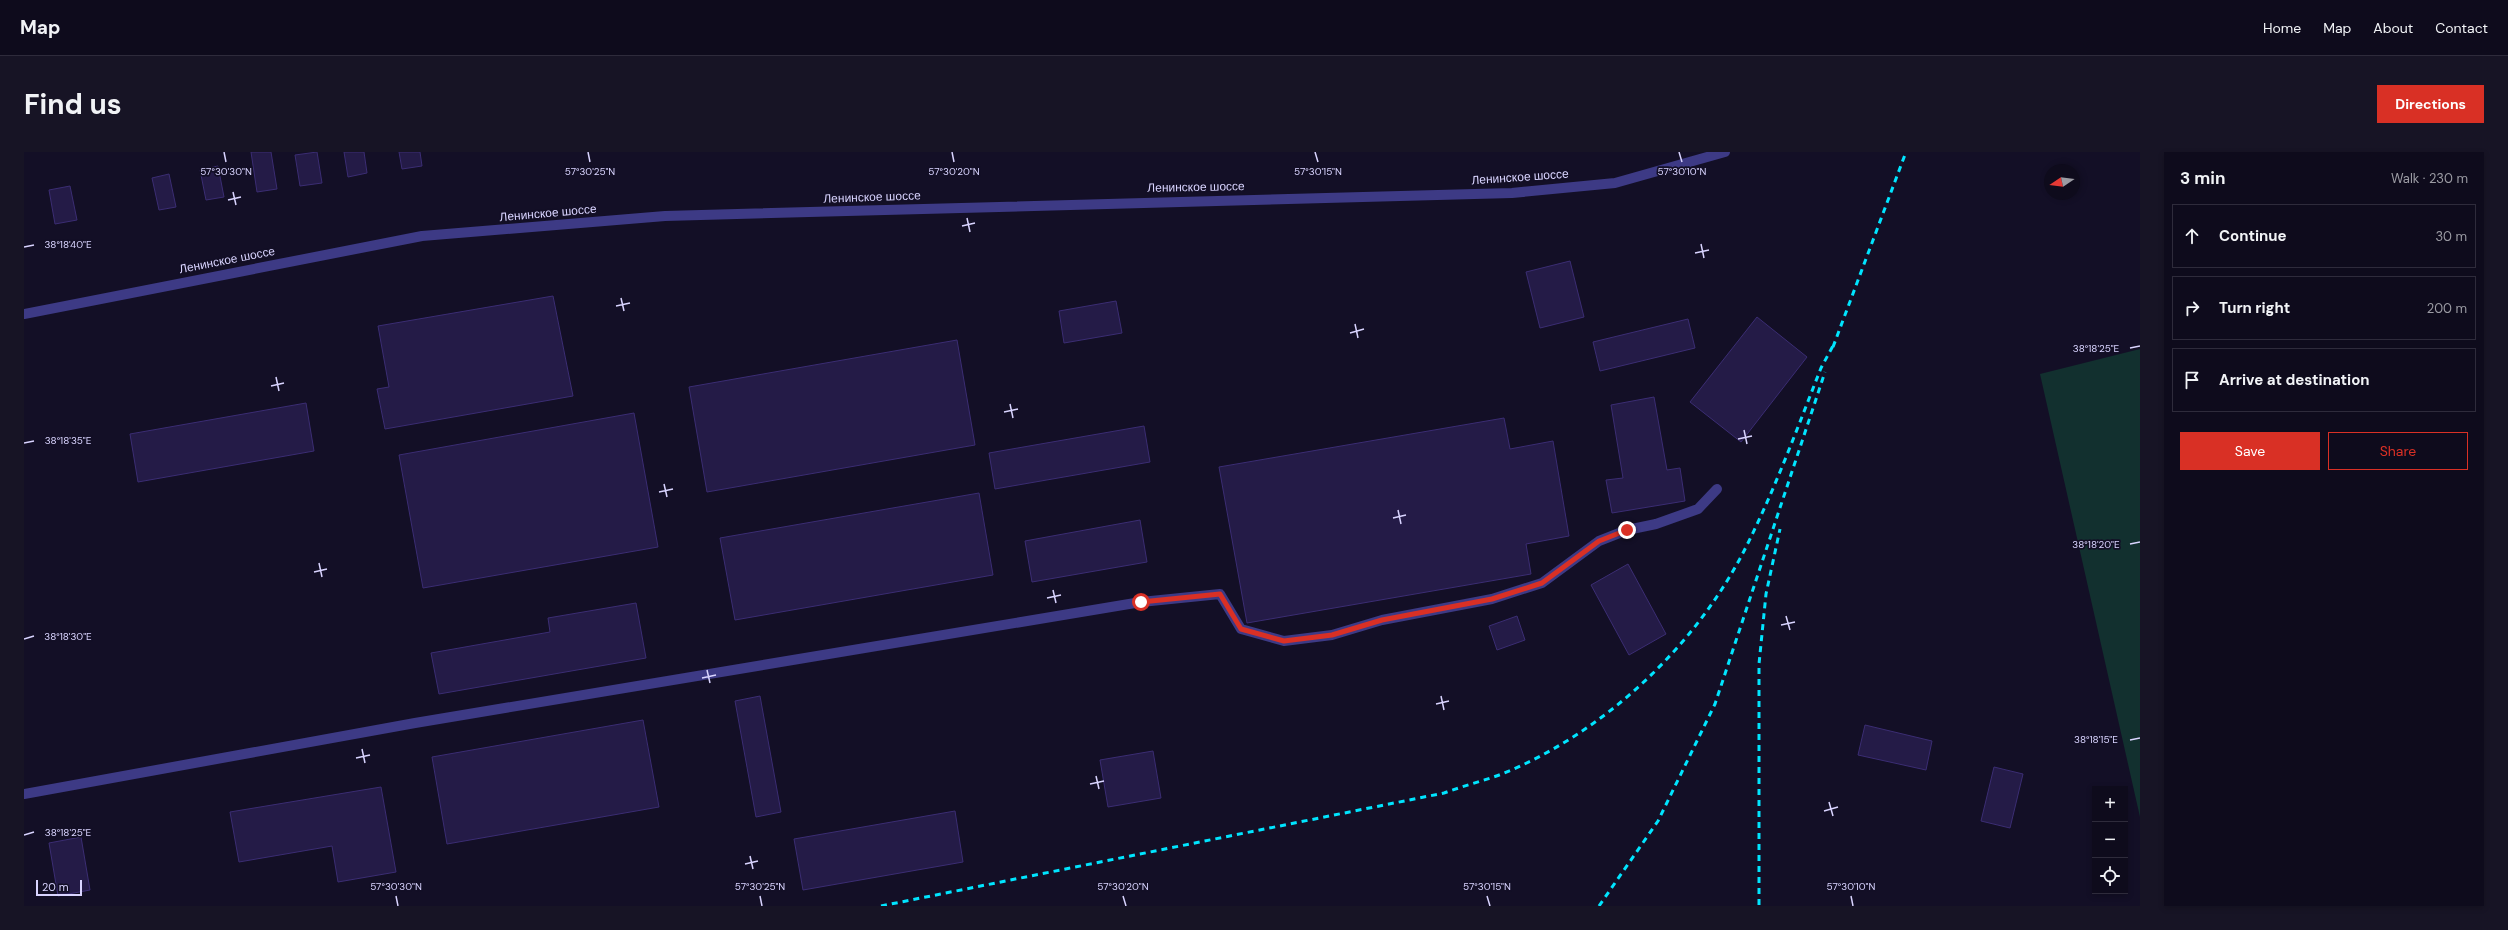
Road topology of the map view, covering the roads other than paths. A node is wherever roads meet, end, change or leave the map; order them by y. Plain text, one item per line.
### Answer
1 (1725, 152) edge
2 (24, 314) edge
3 (1717, 489) dead end
4 (24, 794) edge

1 - 2 street, Ленинское шоссе
3 - 4 street

